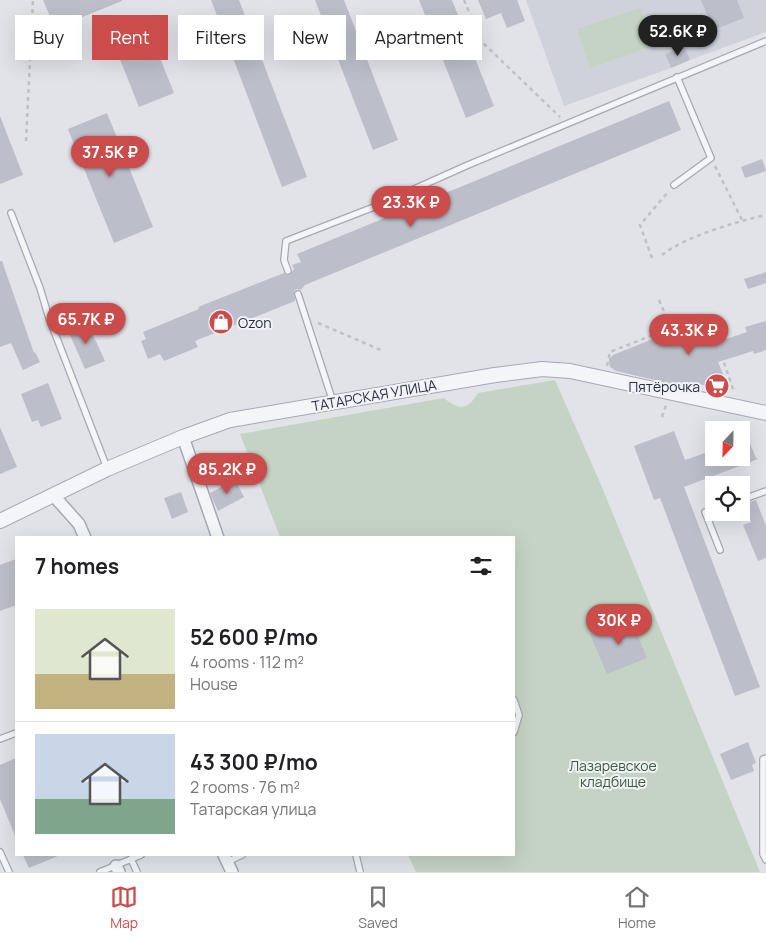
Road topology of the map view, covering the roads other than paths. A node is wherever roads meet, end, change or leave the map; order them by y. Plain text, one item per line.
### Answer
1 (766, 41) edge
2 (677, 77) junction
3 (674, 185) road end
4 (12, 213) dead end
5 (288, 271) dead end
6 (298, 294) dead end
7 (333, 402) junction
8 (766, 413) edge
9 (183, 437) junction
10 (107, 469) junction
11 (766, 491) edge
12 (54, 496) junction
13 (750, 497) edge
14 (0, 521) edge
15 (709, 521) edge
16 (84, 536) edge
17 (217, 536) edge
18 (720, 550) dead end
19 (515, 703) edge
20 (515, 729) edge
21 (15, 733) edge
22 (0, 739) edge
23 (766, 758) edge
24 (0, 852) edge
25 (138, 856) edge
26 (240, 856) edge
27 (356, 856) edge
28 (130, 859) junction
29 (766, 860) edge
30 (228, 863) edge
31 (118, 869) edge
32 (9, 872) edge
33 (100, 872) edge
34 (137, 872) edge
35 (360, 872) edge

1 - 2 lane
2 - 3 lane
2 - 5 lane
4 - 10 lane
6 - 7 lane
7 - 8 street, ТАТАРСКАЯ УЛИЦА
7 - 9 street, ТАТАРСКАЯ УЛИЦА
9 - 10 street, ТАТАРСКАЯ УЛИЦА
9 - 17 street
10 - 12 street, ТАТАРСКАЯ УЛИЦА
11 - 13 lane
12 - 14 street, ТАТАРСКАЯ УЛИЦА
12 - 16 street
15 - 18 lane
19 - 20 lane
21 - 22 lane
23 - 29 lane
24 - 32 lane
25 - 28 lane
26 - 30 lane
27 - 35 lane
28 - 31 lane
28 - 34 lane
31 - 33 lane

